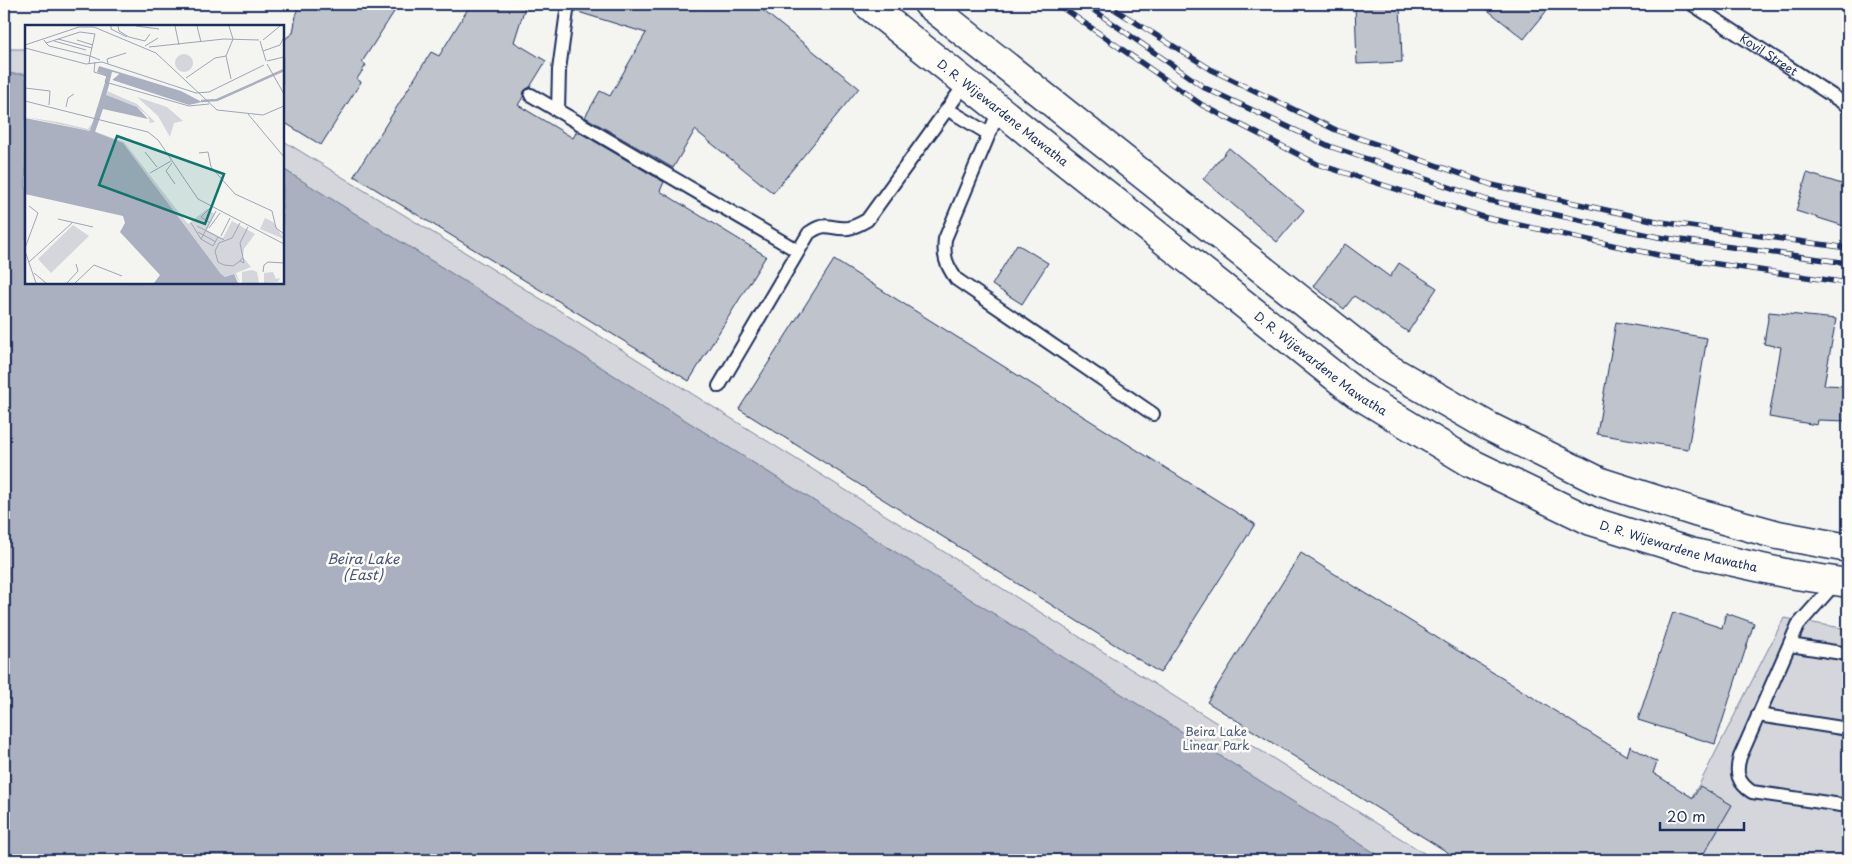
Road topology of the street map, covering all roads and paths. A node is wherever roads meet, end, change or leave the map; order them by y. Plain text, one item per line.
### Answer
1 (568, 4) edge
2 (867, 4) edge
3 (928, 4) edge
4 (1692, 4) edge
5 (966, 83) junction
6 (531, 95) dead end
7 (1848, 106) edge
8 (1000, 108) junction
9 (947, 109) junction
10 (558, 110) junction
11 (989, 134) junction
12 (798, 251) junction
13 (719, 386) dead end
14 (1153, 414) dead end
15 (1848, 548) edge
16 (1843, 582) edge
17 (1790, 646) junction
18 (1848, 654) edge
19 (1758, 715) junction
20 (1848, 728) edge
21 (1848, 806) edge

1 - 10 lane
2 - 5 main road, D. R. Wijewardene Mawatha
3 - 15 main road
4 - 7 lane, Kovil Street
5 - 8 main road, D. R. Wijewardene Mawatha
5 - 9 lane
6 - 10 lane
8 - 11 lane
8 - 16 main road, D. R. Wijewardene Mawatha
9 - 11 lane
9 - 12 lane
10 - 12 lane
11 - 14 lane
12 - 13 lane
16 - 17 lane
17 - 18 lane
17 - 19 lane
19 - 20 lane
19 - 21 lane

